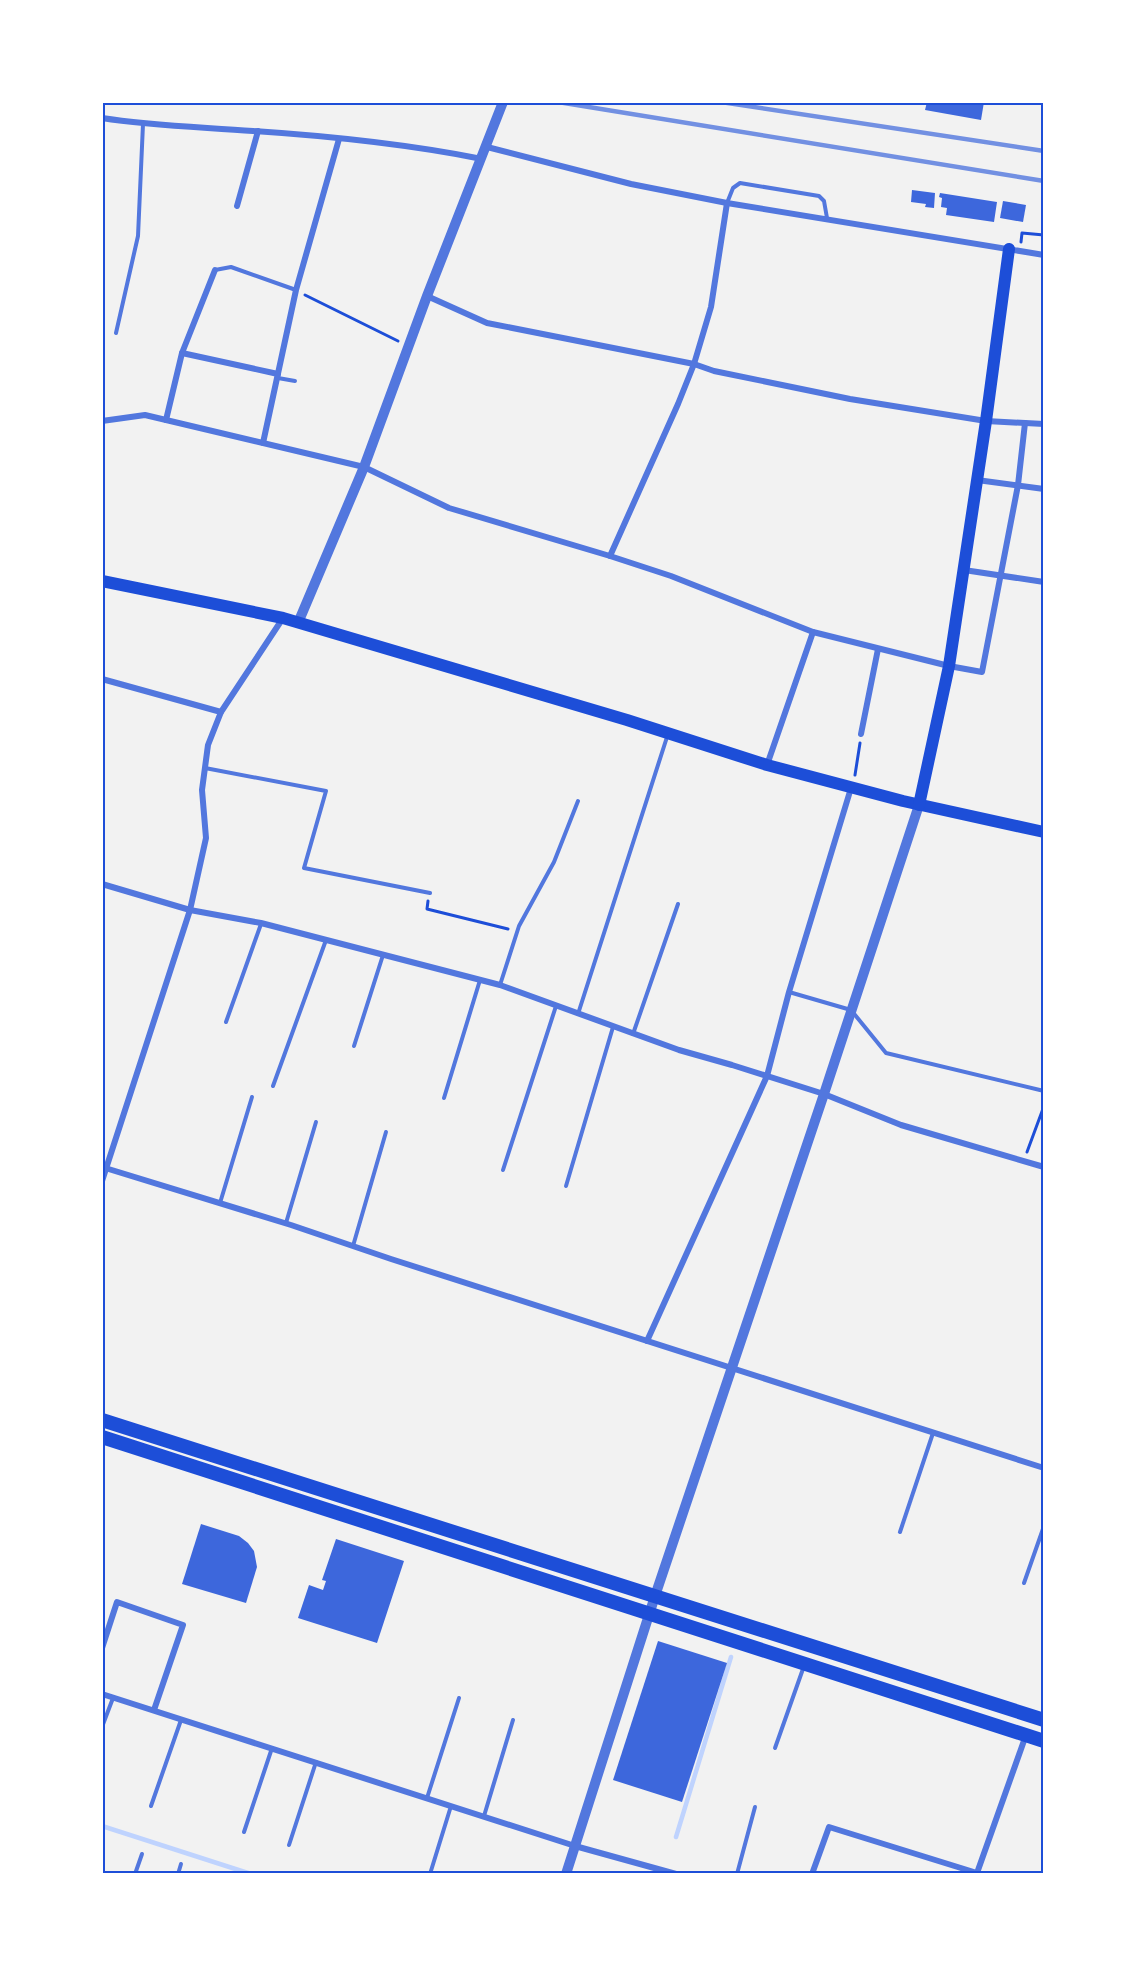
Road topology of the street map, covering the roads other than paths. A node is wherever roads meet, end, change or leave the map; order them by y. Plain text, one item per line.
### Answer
1 (503, 102) edge
2 (102, 118) edge
3 (143, 124) junction
4 (258, 131) junction
5 (339, 139) junction
6 (487, 147) junction
7 (482, 159) junction
8 (727, 203) junction
9 (237, 206) dead end
10 (827, 218) junction
11 (1009, 249) junction
12 (1044, 255) edge
13 (215, 270) joint
14 (296, 290) junction
15 (427, 296) junction
16 (116, 333) dead end
17 (182, 353) junction
18 (694, 364) junction
19 (277, 376) junction
20 (295, 381) dead end
21 (166, 420) junction
22 (986, 420) junction
23 (102, 421) edge
24 (1025, 423) junction
25 (1044, 424) edge
26 (263, 443) junction
27 (364, 466) junction
28 (976, 480) junction
29 (1018, 485) junction
30 (1044, 489) edge
31 (610, 556) junction
32 (964, 570) junction
33 (1000, 575) junction
34 (102, 581) edge
35 (1044, 582) edge
36 (283, 618) junction
37 (298, 623) junction
38 (813, 632) junction
39 (878, 649) junction
40 (949, 666) junction
41 (102, 679) edge
42 (221, 712) junction
43 (669, 733) junction
44 (861, 734) road end
45 (766, 765) junction
46 (205, 768) junction
47 (852, 788) junction
48 (578, 801) dead end
49 (919, 805) junction
50 (1044, 831) edge
51 (102, 884) edge
52 (430, 893) road end
53 (678, 904) dead end
54 (190, 910) junction
55 (261, 923) junction
56 (326, 940) junction
57 (383, 955) junction
58 (480, 980) junction
59 (500, 985) junction
60 (789, 992) junction
61 (556, 1006) junction
62 (851, 1010) junction
63 (578, 1014) junction
64 (226, 1022) dead end
65 (613, 1027) junction
66 (633, 1034) junction
67 (354, 1046) dead end
68 (767, 1076) junction
69 (273, 1086) dead end
70 (1044, 1091) edge
71 (824, 1094) junction
72 (252, 1097) dead end
73 (444, 1098) dead end
74 (316, 1122) dead end
75 (386, 1132) dead end
76 (104, 1167) edge
77 (1044, 1167) edge
78 (502, 1170) dead end
79 (102, 1181) edge
80 (566, 1186) dead end
81 (220, 1203) junction
82 (286, 1224) junction
83 (353, 1246) junction
84 (646, 1341) junction
85 (732, 1368) junction
86 (102, 1420) edge
87 (933, 1433) junction
88 (102, 1437) edge
89 (1044, 1468) edge
90 (1044, 1526) edge
91 (900, 1532) dead end
92 (1024, 1583) dead end
93 (655, 1596) junction
94 (649, 1614) junction
95 (102, 1648) edge
96 (805, 1663) junction
97 (102, 1694) edge
98 (113, 1697) junction
99 (459, 1698) dead end
100 (154, 1710) junction
101 (181, 1719) junction
102 (513, 1720) dead end
103 (1044, 1720) edge
104 (102, 1726) edge
105 (1026, 1735) junction
106 (1044, 1740) edge
107 (272, 1748) junction
108 (775, 1748) dead end
109 (316, 1762) junction
110 (427, 1798) junction
111 (451, 1805) junction
112 (151, 1806) dead end
113 (755, 1807) dead end
114 (484, 1816) junction
115 (244, 1832) dead end
116 (289, 1845) dead end
117 (575, 1846) junction
118 (141, 1854) dead end
119 (181, 1864) dead end
120 (135, 1874) edge
121 (178, 1874) edge
122 (430, 1874) edge
123 (566, 1874) edge
124 (676, 1874) edge
125 (737, 1874) edge
126 (812, 1874) edge

1 - 6 street
2 - 3 street
3 - 4 street
3 - 16 lane
4 - 5 street
4 - 9 street
5 - 7 street
5 - 14 street
6 - 7 street
6 - 8 street
7 - 15 street
8 - 10 street
8 - 10 lane
8 - 18 street
10 - 11 street
11 - 12 street
11 - 22 main road
13 - 14 lane
13 - 17 street
14 - 19 street
15 - 18 street
15 - 27 street
17 - 19 street
17 - 21 street
18 - 22 street
18 - 31 street
19 - 20 lane
19 - 26 street
21 - 23 street
21 - 26 street
22 - 24 street
22 - 28 main road
24 - 25 street
24 - 29 street
26 - 27 street
27 - 31 street
27 - 37 street
28 - 29 street
28 - 32 main road
29 - 30 street
29 - 33 street
31 - 38 street
32 - 33 street
32 - 40 main road
33 - 35 street
33 - 40 street
34 - 36 main road
36 - 37 main road
36 - 42 street
37 - 43 main road
38 - 39 street
38 - 45 street
39 - 40 street
39 - 44 street
40 - 49 main road
41 - 42 street
42 - 46 street
43 - 45 main road
43 - 63 lane
45 - 47 main road
46 - 52 lane
46 - 54 street
47 - 49 main road
47 - 60 street
48 - 59 lane
49 - 50 main road
49 - 62 street
51 - 54 street
53 - 66 lane
54 - 55 street
54 - 76 street
55 - 56 street
55 - 64 lane
56 - 57 street
56 - 69 lane
57 - 58 street
57 - 67 lane
58 - 59 street
58 - 73 lane
59 - 61 street
60 - 62 lane
60 - 68 street
61 - 63 street
61 - 78 lane
62 - 70 lane
62 - 71 street
63 - 65 street
65 - 66 street
65 - 80 lane
66 - 68 street
68 - 71 street
68 - 84 street
71 - 77 street
71 - 85 street
72 - 81 lane
74 - 82 lane
75 - 83 lane
76 - 79 street
76 - 81 street
81 - 82 street
82 - 83 street
83 - 84 street
84 - 85 street
85 - 87 street
85 - 93 street
86 - 93 highway
87 - 89 street
87 - 91 lane
88 - 94 highway
90 - 92 lane
93 - 94 street
93 - 103 highway
94 - 96 highway
94 - 117 street
95 - 100 street
96 - 105 highway
96 - 108 lane
97 - 98 street
98 - 100 street
98 - 104 lane
99 - 110 lane
100 - 101 street
101 - 107 street
101 - 112 lane
102 - 114 lane
105 - 106 highway
105 - 126 street
107 - 109 street
107 - 115 lane
109 - 110 street
109 - 116 lane
110 - 111 street
111 - 114 street
111 - 122 lane
113 - 125 lane
114 - 117 street
117 - 123 street
117 - 124 street
118 - 120 lane
119 - 121 lane

